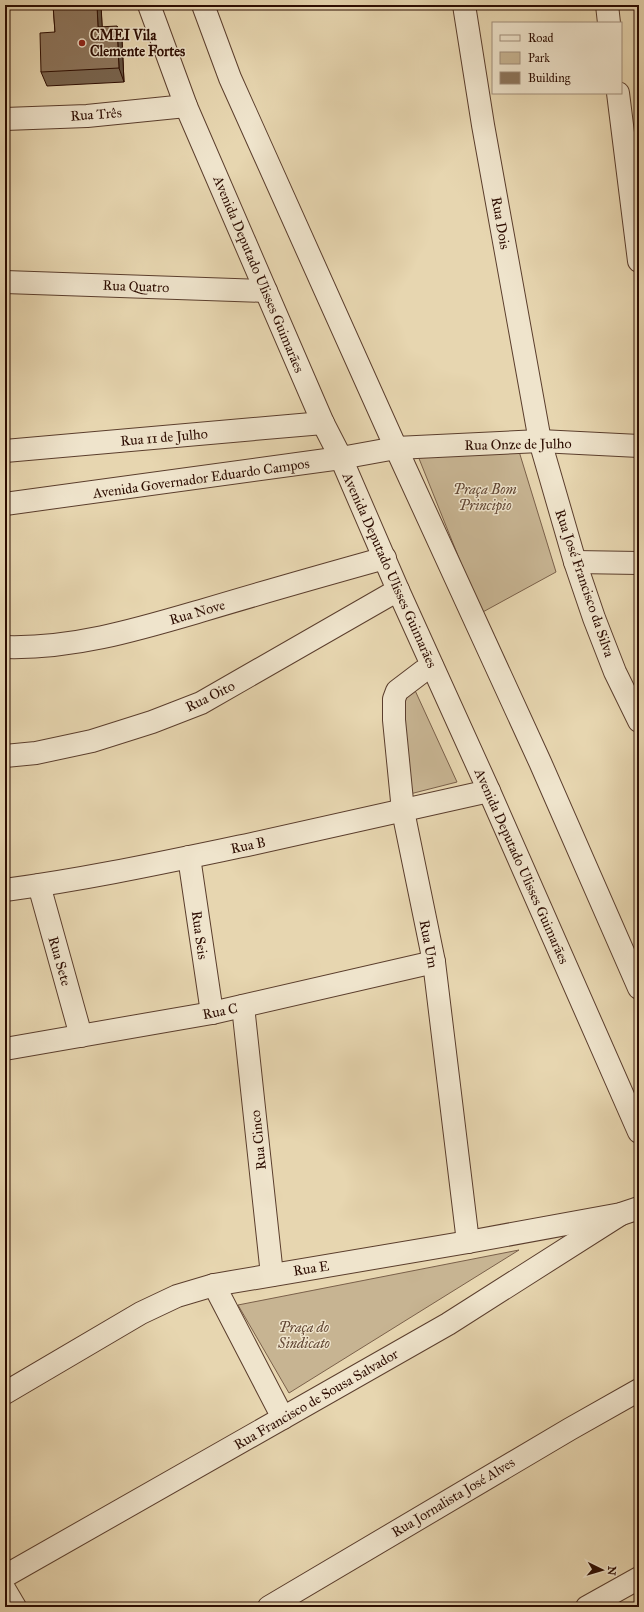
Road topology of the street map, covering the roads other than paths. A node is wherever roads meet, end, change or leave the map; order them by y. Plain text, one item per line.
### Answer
1 (149, 5) edge
2 (203, 5) edge
3 (464, 5) edge
4 (607, 5) edge
5 (609, 22) edge
6 (618, 94) edge
7 (186, 106) junction
8 (5, 119) edge
9 (639, 261) edge
10 (5, 282) edge
11 (266, 291) junction
12 (324, 423) junction
13 (540, 441) junction
14 (639, 446) edge
15 (396, 448) junction
16 (5, 451) edge
17 (341, 458) junction
18 (5, 504) edge
19 (385, 558) junction
20 (575, 562) junction
21 (639, 563) edge
22 (398, 590) junction
23 (5, 647) edge
24 (432, 666) junction
25 (639, 721) edge
26 (5, 756) edge
27 (489, 791) junction
28 (402, 811) junction
29 (189, 857) junction
30 (40, 885) junction
31 (5, 890) edge
32 (434, 962) junction
33 (639, 988) edge
34 (243, 1006) junction
35 (212, 1013) junction
36 (81, 1036) junction
37 (5, 1049) edge
38 (639, 1132) edge
39 (630, 1211) edge
40 (468, 1242) junction
41 (272, 1275) junction
42 (214, 1284) junction
43 (639, 1390) edge
44 (5, 1393) edge
45 (283, 1418) junction
46 (5, 1576) edge
47 (639, 1578) edge
48 (5, 1590) edge
49 (15, 1607) edge
50 (269, 1607) edge
51 (587, 1607) edge

1 - 7 street, Avenida Deputado Ulisses Guimarães
2 - 15 street
3 - 13 street, Rua Dois
4 - 5 street
6 - 9 street
7 - 8 street, Rua Três
7 - 11 street, Avenida Deputado Ulisses Guimarães
10 - 11 street, Rua Quatro
11 - 12 street, Avenida Deputado Ulisses Guimarães
12 - 16 street, Rua 11 de Julho
12 - 17 street, Avenida Deputado Ulisses Guimarães
13 - 14 street, Rua Onze de Julho
13 - 15 street, Rua Onze de Julho
13 - 20 street, Rua José Francisco da Silva
15 - 17 street, Avenida Governador Eduardo Campos
15 - 33 street
17 - 18 street, Avenida Governador Eduardo Campos
17 - 19 street, Avenida Deputado Ulisses Guimarães
19 - 22 street, Avenida Deputado Ulisses Guimarães
19 - 23 street, Rua Nove
20 - 21 street
20 - 25 street, Rua José Francisco da Silva
22 - 24 street, Avenida Deputado Ulisses Guimarães
22 - 26 street, Rua Oito
24 - 27 street, Avenida Deputado Ulisses Guimarães
24 - 28 street, Rua Um
27 - 28 street, Rua B
27 - 38 street, Avenida Deputado Ulisses Guimarães
28 - 29 street, Rua B
28 - 32 street, Rua Um
29 - 30 street, Rua B
29 - 35 street, Rua Seis
30 - 31 street, Rua B
30 - 36 street, Rua Sete
32 - 34 street, Rua C
32 - 40 street, Rua Um
34 - 35 street, Rua C
34 - 41 street, Rua Cinco
35 - 36 street, Rua C
36 - 37 street, Rua C
39 - 40 street, Rua E
39 - 45 street, Rua Francisco de Sousa Salvador
40 - 41 street, Rua E
41 - 42 street, Rua E
42 - 44 street, Rua E
42 - 45 street
43 - 50 street, Rua Jornalista José Alves
45 - 46 street, Rua Francisco de Sousa Salvador
47 - 51 street
48 - 49 street

